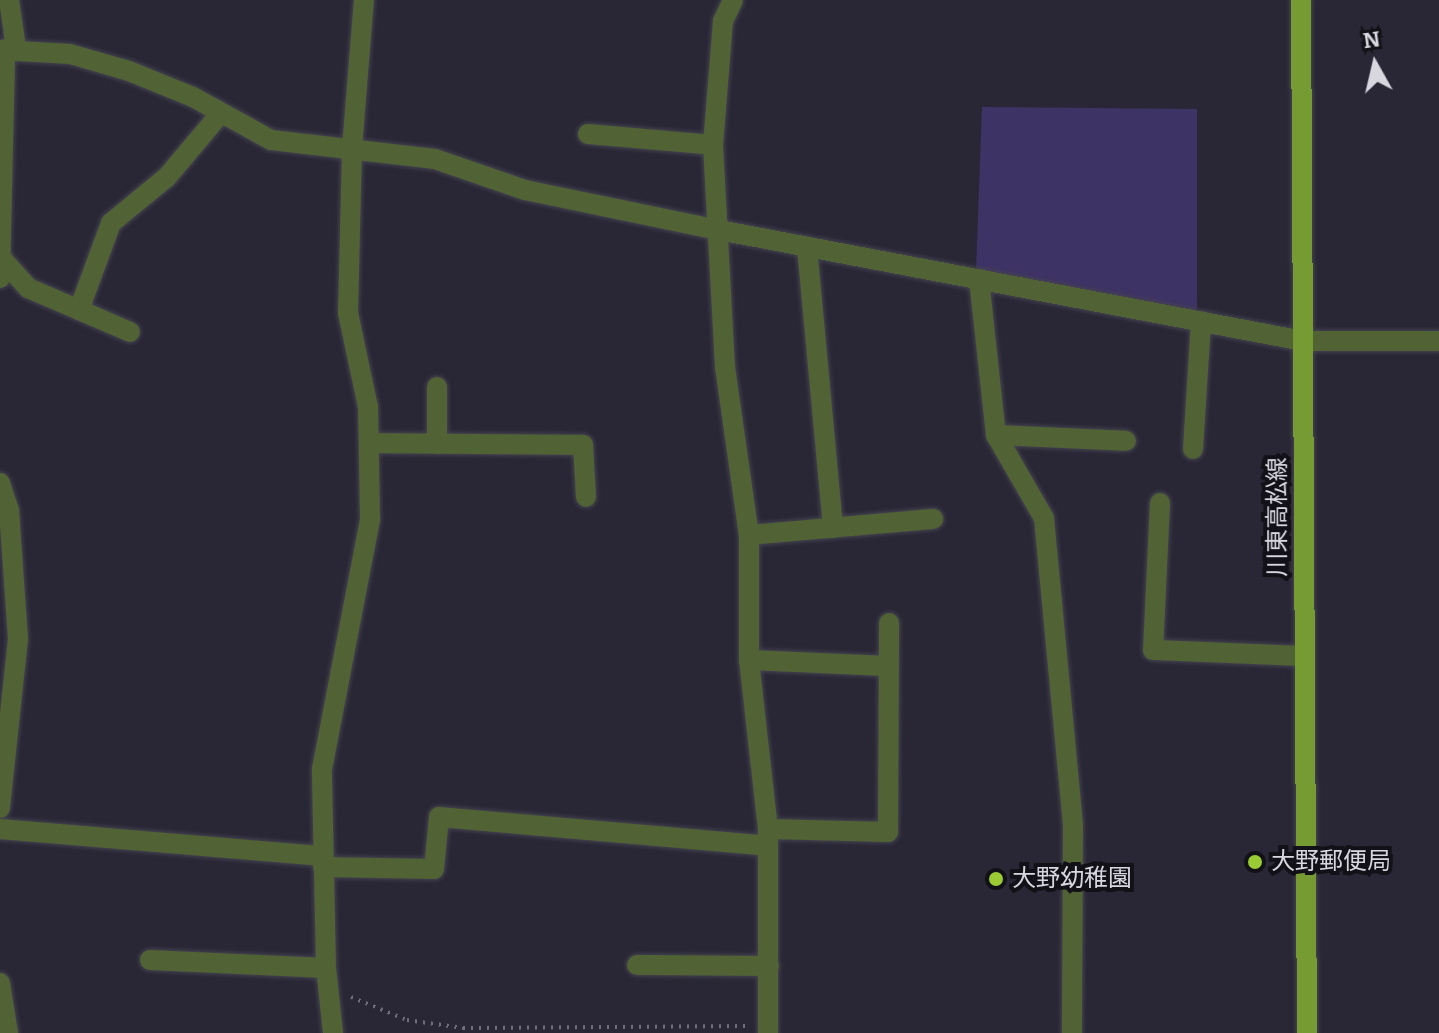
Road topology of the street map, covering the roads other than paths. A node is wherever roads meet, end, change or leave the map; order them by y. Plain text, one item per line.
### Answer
1 (9, 0) edge
2 (364, 0) edge
3 (733, 0) edge
4 (1301, 0) edge
5 (7, 49) edge
6 (220, 114) junction
7 (588, 134) dead end
8 (713, 145) junction
9 (352, 148) junction
10 (719, 230) junction
11 (807, 247) junction
12 (2, 269) edge
13 (979, 279) junction
14 (79, 310) junction
15 (1201, 321) junction
16 (130, 332) dead end
17 (1303, 341) junction
18 (1439, 341) edge
19 (437, 387) dead end
20 (996, 435) junction
21 (1126, 441) dead end
22 (369, 443) junction
23 (437, 444) junction
24 (1193, 449) dead end
25 (0, 483) edge
26 (586, 497) dead end
27 (1160, 503) dead end
28 (933, 519) dead end
29 (833, 528) junction
30 (749, 535) junction
31 (889, 623) dead end
32 (1305, 656) junction
33 (749, 660) junction
34 (889, 666) junction
35 (1, 795) edge
36 (0, 829) edge
37 (768, 838) junction
38 (323, 861) junction
39 (150, 960) dead end
40 (637, 965) dead end
41 (769, 966) junction
42 (326, 968) junction
43 (0, 983) edge
44 (768, 1029) edge
45 (8, 1033) edge
46 (333, 1033) edge
47 (1072, 1033) edge
48 (1307, 1033) edge

1 - 5 street
2 - 9 street
3 - 8 street
4 - 17 main road, 川東高松線
5 - 6 street
5 - 12 street
6 - 9 street
6 - 14 street
7 - 8 street
8 - 10 street
9 - 10 street
9 - 22 street
10 - 11 street
10 - 30 street
11 - 13 street
11 - 29 street
12 - 14 street
13 - 15 street
13 - 20 street
14 - 16 street
15 - 17 street
15 - 24 street
17 - 18 street
17 - 32 main road, 川東高松線
19 - 23 street
20 - 21 street
20 - 47 street
22 - 23 street
22 - 38 street
23 - 26 street
25 - 35 street
27 - 32 street
28 - 29 street
29 - 30 street
30 - 33 street
31 - 34 street
32 - 48 main road, 川東高松線
33 - 34 street
33 - 37 street
34 - 37 street
36 - 38 street
37 - 38 street
37 - 41 street
38 - 42 street
39 - 42 street
40 - 41 street
41 - 44 street
42 - 46 street
43 - 45 street

